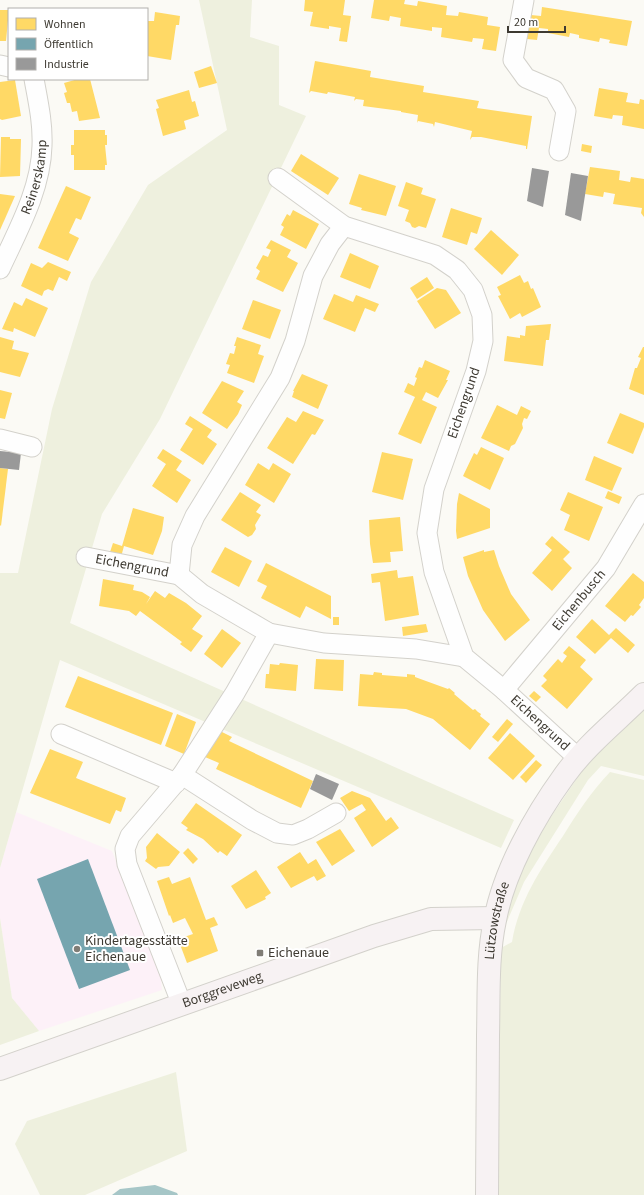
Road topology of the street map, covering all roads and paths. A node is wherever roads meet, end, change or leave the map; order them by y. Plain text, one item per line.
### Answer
1 (524, 0) edge
2 (34, 80) edge
3 (559, 151) dead end
4 (278, 178) dead end
5 (344, 226) junction
6 (0, 269) edge
7 (0, 439) edge
8 (32, 446) dead end
9 (644, 504) edge
10 (86, 557) dead end
11 (179, 575) junction
12 (269, 633) junction
13 (464, 657) junction
14 (504, 690) junction
15 (644, 694) edge
16 (61, 734) dead end
17 (578, 758) junction
18 (179, 779) junction
19 (336, 813) dead end
20 (495, 918) junction
21 (182, 1005) junction
22 (0, 1069) edge
23 (487, 1195) edge

1 - 3 street
2 - 6 street, Reinerskamp
4 - 5 street, Eichengrund
5 - 11 street, Eichengrund
5 - 13 street, Eichengrund
7 - 8 street
9 - 14 street, Eichenbusch
10 - 11 street, Eichengrund
11 - 12 street, Eichengrund
12 - 13 street, Eichengrund
12 - 18 street
13 - 14 street, Eichengrund
14 - 17 street, Eichengrund
15 - 17 street, Lützowstraße
16 - 18 street
17 - 20 street, Lützowstraße
18 - 19 street
18 - 21 street
20 - 21 street, Borggreveweg
20 - 23 street, Lützowstraße
21 - 22 street, Borggreveweg

